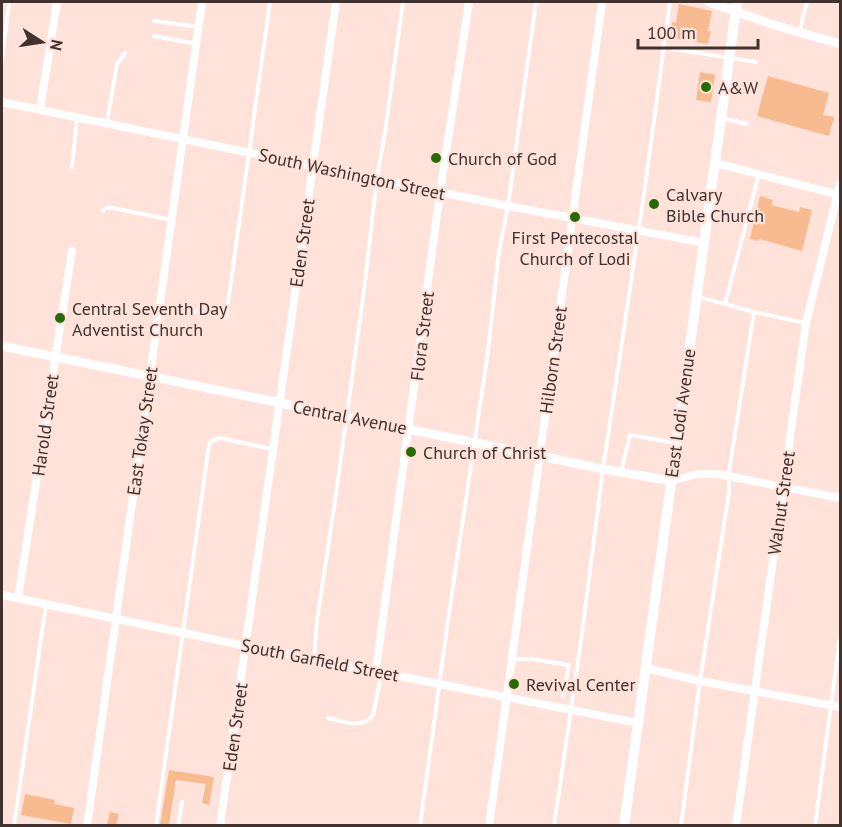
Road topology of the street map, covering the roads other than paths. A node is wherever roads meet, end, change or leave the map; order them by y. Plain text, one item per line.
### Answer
1 (9, 2) edge
2 (57, 2) edge
3 (202, 2) edge
4 (270, 2) edge
5 (336, 2) edge
6 (403, 2) edge
7 (469, 2) edge
8 (536, 2) edge
9 (602, 2) edge
10 (670, 2) edge
11 (708, 2) edge
12 (807, 2) edge
13 (736, 6) edge
14 (154, 21) dead end
15 (199, 27) junction
16 (799, 32) junction
17 (154, 36) dead end
18 (197, 44) junction
19 (840, 44) edge
20 (673, 49) dead end
21 (125, 53) dead end
22 (729, 57) junction
23 (2, 58) edge
24 (756, 62) dead end
25 (2, 102) edge
26 (40, 109) junction
27 (77, 117) junction
28 (721, 118) junction
29 (106, 123) junction
30 (747, 124) dead end
31 (184, 139) junction
32 (249, 153) junction
33 (715, 163) junction
34 (312, 165) junction
35 (72, 168) dead end
36 (759, 174) junction
37 (377, 178) junction
38 (840, 184) edge
39 (440, 192) junction
40 (839, 195) edge
41 (508, 206) junction
42 (103, 211) dead end
43 (572, 218) junction
44 (172, 220) junction
45 (637, 231) junction
46 (704, 243) junction
47 (72, 251) dead end
48 (696, 297) junction
49 (725, 304) junction
50 (160, 305) junction
51 (754, 312) junction
52 (806, 323) junction
53 (2, 346) edge
54 (55, 357) junction
55 (150, 378) junction
56 (280, 403) junction
57 (345, 417) junction
58 (410, 429) junction
59 (474, 443) junction
60 (676, 443) junction
61 (273, 450) junction
62 (540, 455) junction
63 (603, 470) junction
64 (621, 472) junction
65 (729, 477) junction
66 (671, 481) junction
67 (784, 487) junction
68 (840, 498) edge
69 (2, 595) edge
70 (18, 598) junction
71 (46, 604) junction
72 (116, 618) junction
73 (182, 632) junction
74 (840, 637) edge
75 (246, 646) junction
76 (314, 658) junction
77 (510, 659) junction
78 (646, 668) junction
79 (379, 671) junction
80 (700, 681) junction
81 (439, 684) junction
82 (754, 691) junction
83 (563, 696) dead end
84 (505, 697) junction
85 (831, 705) junction
86 (840, 707) edge
87 (572, 710) junction
88 (328, 718) dead end
89 (638, 723) junction
90 (182, 802) dead end
91 (14, 825) edge
92 (87, 825) edge
93 (156, 825) edge
94 (178, 825) edge
95 (220, 825) edge
96 (420, 825) edge
97 (489, 825) edge
98 (554, 825) edge
99 (624, 825) edge
100 (681, 825) edge
101 (736, 825) edge
102 (815, 825) edge

1 - 23 lane
2 - 26 street
3 - 15 street, East Tokay Street
4 - 32 lane
5 - 34 street, Eden Street
6 - 37 lane
7 - 39 street, Flora Street
8 - 41 lane
9 - 43 street, Hilborn Street
10 - 45 lane
11 - 13 street
12 - 16 lane
13 - 16 street
13 - 22 main road, East Lodi Avenue
14 - 15 lane
15 - 18 street, East Tokay Street
16 - 19 street
17 - 18 lane
18 - 31 street, East Tokay Street
20 - 22 lane
21 - 29 lane
22 - 24 lane
22 - 28 main road, East Lodi Avenue
25 - 26 street, South Washington Street
26 - 27 street, South Washington Street
27 - 29 street, South Washington Street
27 - 35 lane
28 - 30 lane
28 - 33 main road, East Lodi Avenue
29 - 31 street, South Washington Street
31 - 32 street, South Washington Street
31 - 44 street, East Tokay Street
32 - 34 street, South Washington Street
32 - 50 lane
33 - 36 street
33 - 46 main road, East Lodi Avenue
34 - 37 street, South Washington Street
34 - 56 street, Eden Street
36 - 40 street
36 - 49 lane
37 - 39 street, South Washington Street
37 - 57 lane
38 - 40 street, Walnut Street
39 - 41 street, South Washington Street
39 - 58 street, Flora Street
40 - 52 street, Walnut Street
41 - 43 street, South Washington Street
41 - 59 lane
42 - 44 lane
43 - 45 street, South Washington Street
43 - 62 street, Hilborn Street
44 - 50 street, East Tokay Street
45 - 46 street, South Washington Street
45 - 63 lane
46 - 48 main road, East Lodi Avenue
47 - 54 street, Harold Street
48 - 49 lane
48 - 60 main road, East Lodi Avenue
49 - 51 lane
50 - 55 street, East Tokay Street
51 - 52 lane
51 - 65 lane
52 - 67 street, Walnut Street
53 - 54 street, Central Avenue
54 - 55 street, Central Avenue
54 - 70 street, Harold Street
55 - 56 street, Central Avenue
55 - 72 street, East Tokay Street
56 - 57 street, Central Avenue
56 - 61 street, Eden Street
57 - 58 street, Central Avenue
57 - 76 lane
58 - 59 street, Central Avenue
58 - 79 street, Flora Street
59 - 62 street, Central Avenue
59 - 81 lane
60 - 64 lane
60 - 66 main road, East Lodi Avenue
61 - 73 lane
61 - 75 street, Eden Street
62 - 63 street, Central Avenue
62 - 77 street, Hilborn Street
63 - 64 street, Central Avenue
63 - 87 lane
64 - 66 street, Central Avenue
65 - 66 street, Central Avenue
65 - 67 street, Central Avenue
65 - 80 lane
66 - 78 main road, East Lodi Avenue
67 - 68 street, Central Avenue
67 - 82 street, Walnut Street
69 - 70 street, South Garfield Street
70 - 71 street, South Garfield Street
71 - 72 street, South Garfield Street
71 - 91 lane
72 - 73 street, South Garfield Street
72 - 92 street, East Tokay Street
73 - 75 street, South Garfield Street
73 - 93 lane
74 - 85 lane
75 - 76 street, South Garfield Street
75 - 95 street, Eden Street
76 - 79 street, South Garfield Street
77 - 83 lane
77 - 84 street, Hilborn Street
78 - 80 street
78 - 89 main road, East Lodi Avenue
79 - 81 street, South Garfield Street
79 - 88 lane
80 - 82 street
80 - 100 lane
81 - 84 street, South Garfield Street
81 - 96 lane
82 - 85 street
82 - 101 street, Walnut Street
84 - 87 street, South Garfield Street
84 - 97 street, Hilborn Street
85 - 86 street
85 - 102 lane
87 - 89 street, South Garfield Street
87 - 98 lane
89 - 99 main road, East Lodi Avenue
90 - 94 lane

